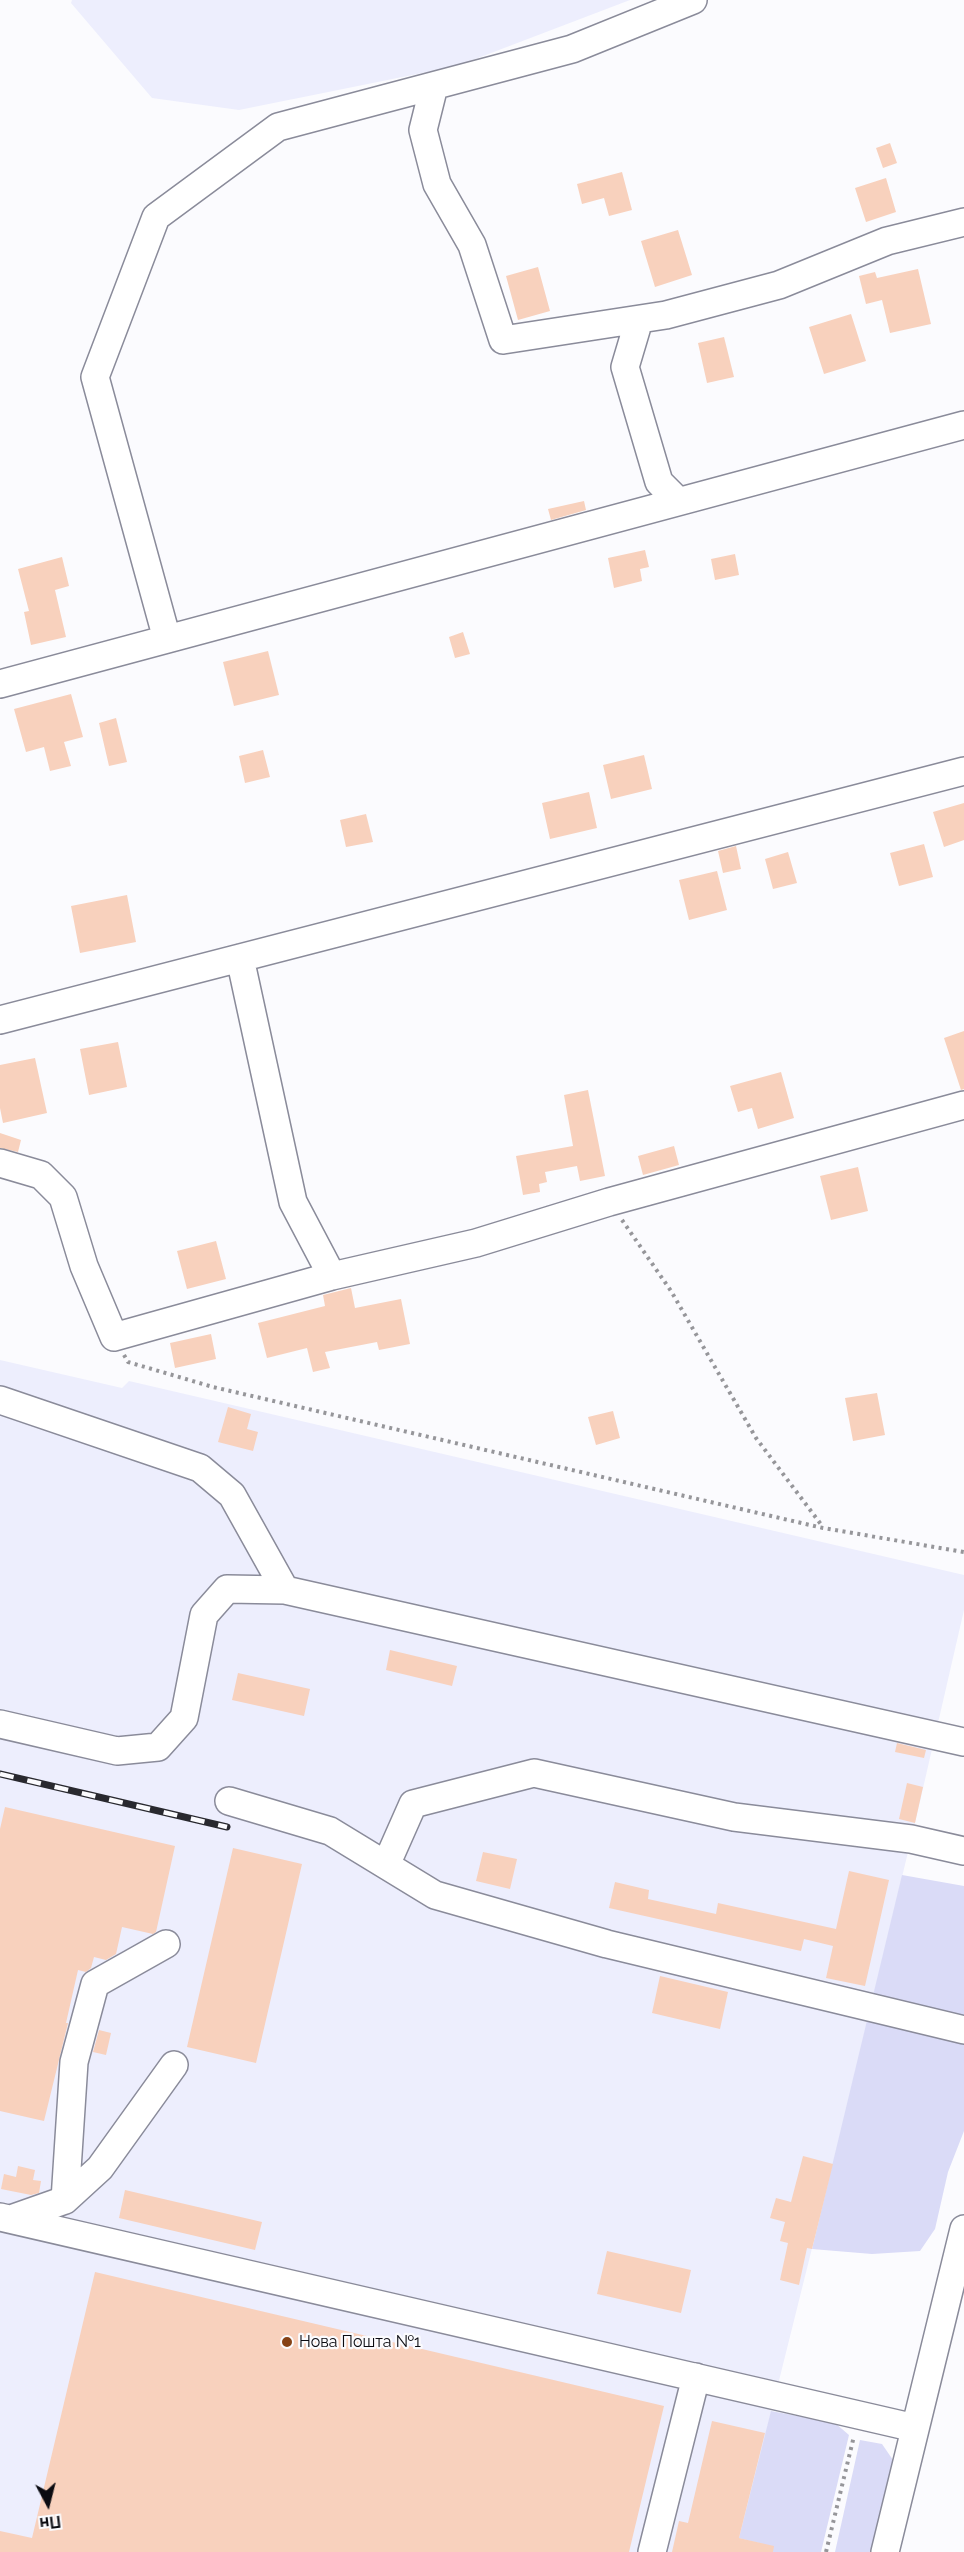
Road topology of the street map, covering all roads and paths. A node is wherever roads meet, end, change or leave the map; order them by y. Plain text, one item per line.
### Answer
1 (693, 0) edge
2 (434, 86) junction
3 (964, 222) edge
4 (639, 320) junction
5 (964, 424) edge
6 (677, 500) junction
7 (167, 639) junction
8 (0, 684) edge
9 (964, 771) edge
10 (240, 958) junction
11 (0, 1020) edge
12 (964, 1105) edge
13 (0, 1163) edge
14 (609, 1203) junction
15 (332, 1276) junction
16 (114, 1337) junction
17 (0, 1400) edge
18 (823, 1528) junction
19 (964, 1552) edge
20 (285, 1590) junction
21 (0, 1724) edge
22 (964, 1742) edge
23 (229, 1801) dead end
24 (964, 1851) edge
25 (386, 1865) junction
26 (166, 1944) dead end
27 (964, 2030) edge
28 (174, 2066) dead end
29 (65, 2200) junction
30 (6, 2218) edge
31 (964, 2229) edge
32 (696, 2377) junction
33 (859, 2415) junction
34 (915, 2428) junction
35 (652, 2552) edge
36 (826, 2552) edge
37 (885, 2552) edge

1 - 2 street
2 - 4 street
2 - 7 street
3 - 4 street
4 - 6 street
5 - 6 street
6 - 7 street
7 - 8 street
9 - 10 street
10 - 11 street
10 - 15 street
12 - 14 street
13 - 16 street
14 - 15 street
14 - 18 path
15 - 16 street
16 - 18 path
17 - 20 street
18 - 19 path
20 - 21 street
20 - 22 street
23 - 25 street
24 - 25 street
25 - 27 street
26 - 29 street
28 - 29 street
29 - 30 street
30 - 32 street
31 - 34 street
32 - 33 street
32 - 35 street
33 - 34 street
33 - 36 path
34 - 37 street

